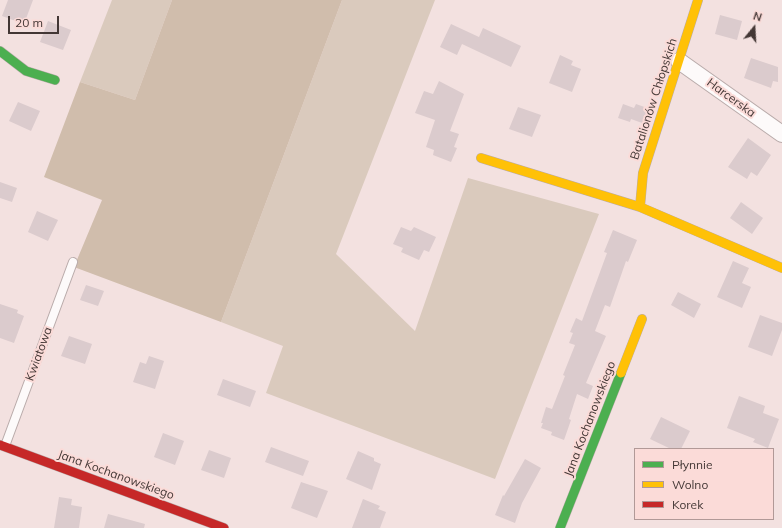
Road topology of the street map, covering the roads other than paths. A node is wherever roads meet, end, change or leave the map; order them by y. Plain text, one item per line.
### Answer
1 (698, 0) edge
2 (0, 51) edge
3 (680, 61) junction
4 (55, 80) dead end
5 (782, 134) edge
6 (482, 158) dead end
7 (640, 207) junction
8 (74, 262) dead end
9 (782, 268) edge
10 (642, 319) dead end
11 (2, 446) edge
12 (224, 528) edge
13 (560, 528) edge

1 - 3 street, Batalionów Chłopskich
2 - 4 street
3 - 5 street, Harcerska
3 - 7 street, Batalionów Chłopskich
6 - 7 street
7 - 9 street
8 - 11 lane, Kwiatowa
10 - 13 street, Jana Kochanowskiego
11 - 12 street, Jana Kochanowskiego

